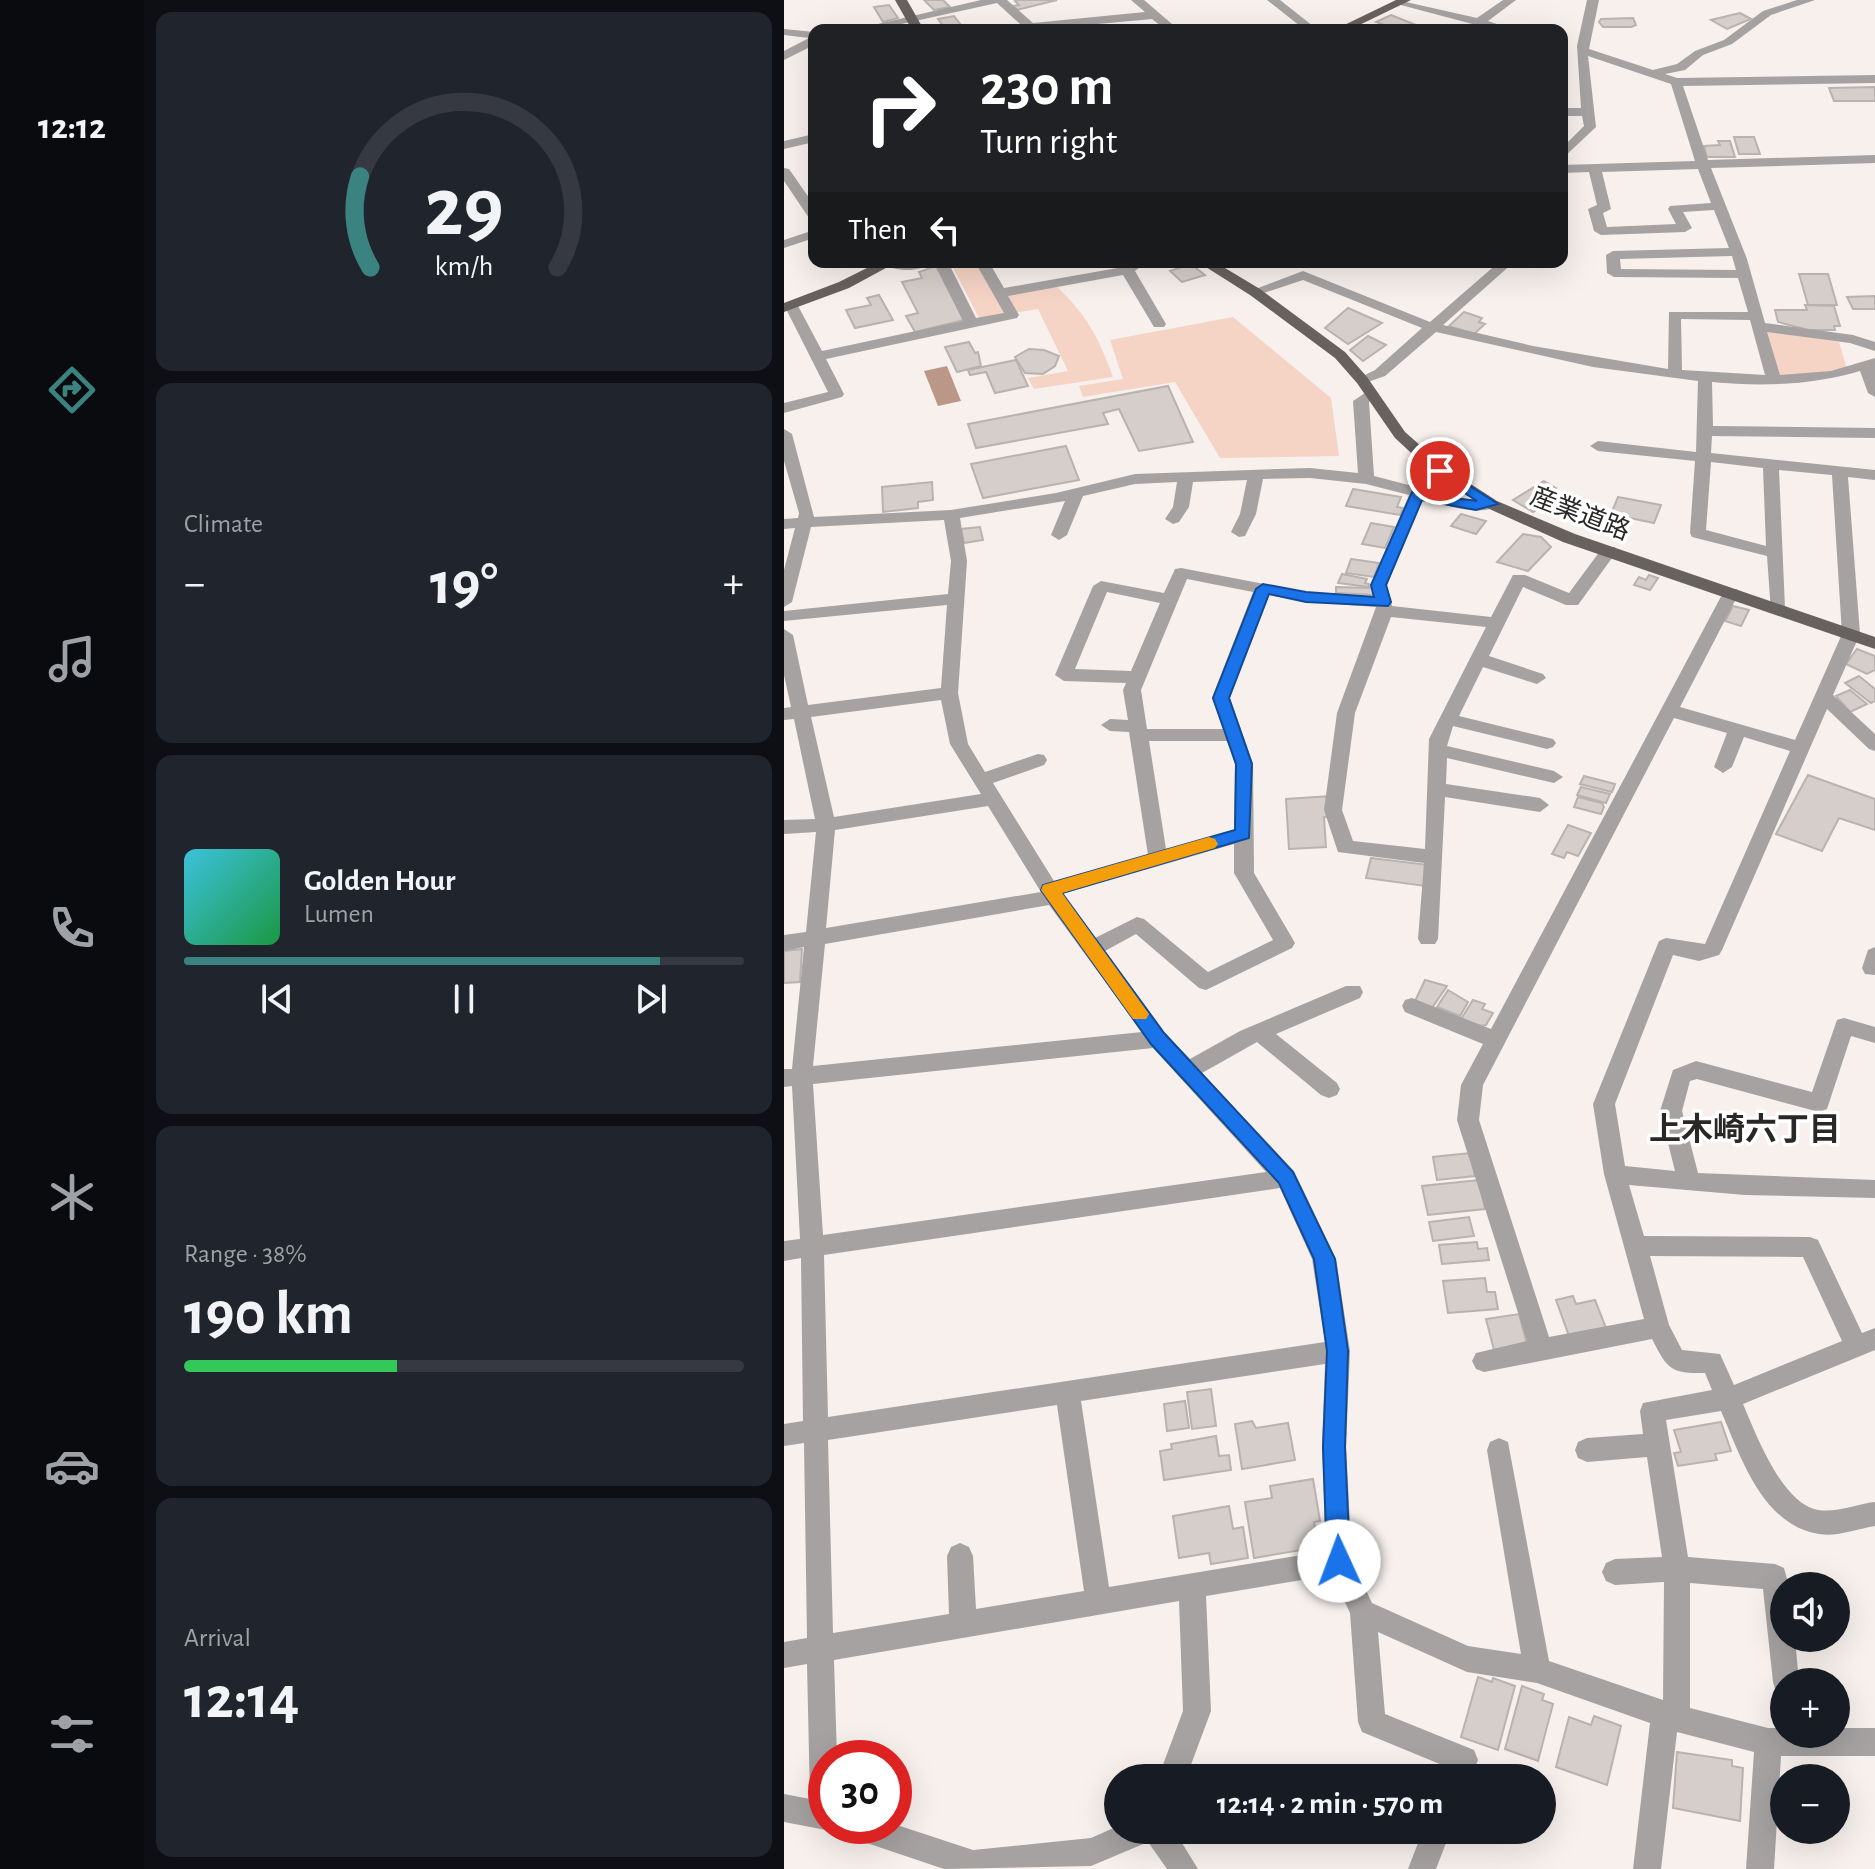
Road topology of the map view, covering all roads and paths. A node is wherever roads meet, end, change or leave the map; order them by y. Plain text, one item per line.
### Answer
1 (901, 0) edge
2 (999, 0) edge
3 (1137, 0) edge
4 (1273, 0) edge
5 (1510, 0) edge
6 (1593, 0) edge
7 (1809, 0) edge
8 (1398, 1) edge
9 (1154, 15) junction
10 (1480, 22) junction
11 (914, 24) edge
12 (918, 24) edge
13 (1027, 24) edge
14 (1061, 24) edge
15 (1165, 24) edge
16 (1304, 24) edge
17 (1353, 24) edge
18 (1487, 24) edge
19 (784, 32) edge
20 (808, 37) edge
21 (808, 42) edge
22 (1580, 47) junction
23 (784, 56) edge
24 (1653, 74) junction
25 (1875, 79) edge
26 (1676, 82) junction
27 (1568, 112) edge
28 (1587, 112) junction
29 (808, 139) edge
30 (784, 145) edge
31 (1568, 149) edge
32 (1875, 159) edge
33 (1703, 165) junction
34 (1595, 168) junction
35 (1568, 169) edge
36 (784, 172) edge
37 (808, 206) edge
38 (1720, 206) junction
39 (808, 236) edge
40 (784, 244) edge
41 (1737, 252) junction
42 (877, 268) edge
43 (944, 268) edge
44 (985, 268) edge
45 (1124, 268) edge
46 (1135, 268) edge
47 (1215, 268) edge
48 (1500, 268) edge
49 (1744, 274) junction
50 (1255, 292) junction
51 (1000, 293) junction
52 (787, 307) edge
53 (1756, 321) junction
54 (972, 324) junction
55 (1159, 324) dead end
56 (1430, 326) junction
57 (1875, 347) edge
58 (820, 356) junction
59 (1870, 364) edge
60 (1675, 373) junction
61 (1705, 377) junction
62 (1774, 381) junction
63 (1367, 386) junction
64 (1875, 393) edge
65 (784, 408) edge
66 (1705, 431) junction
67 (1875, 433) edge
68 (784, 434) edge
69 (1598, 446) dead end
70 (1704, 458) junction
71 (1771, 465) junction
72 (1840, 472) junction
73 (1256, 475) junction
74 (1875, 475) edge
75 (1186, 477) junction
76 (1366, 479) junction
77 (1076, 493) junction
78 (1417, 495) junction
79 (1491, 504) junction
80 (951, 515) junction
81 (1173, 519) dead end
82 (807, 522) junction
83 (784, 524) edge
84 (1239, 532) dead end
85 (1059, 535) dead end
86 (1609, 551) junction
87 (1775, 553) junction
88 (1263, 589) junction
89 (1731, 593) junction
90 (956, 599) junction
91 (1170, 599) junction
92 (784, 602) edge
93 (1384, 606) junction
94 (1777, 608) junction
95 (784, 616) edge
96 (1497, 623) junction
97 (1851, 634) junction
98 (784, 635) edge
99 (1875, 643) edge
100 (1479, 659) junction
101 (1137, 677) junction
102 (1537, 678) dead end
103 (949, 693) junction
104 (1823, 695) junction
105 (1669, 710) junction
106 (794, 713) edge
107 (1448, 719) junction
108 (1110, 725) dead end
109 (1738, 729) junction
110 (1138, 731) junction
111 (1234, 735) junction
112 (1547, 743) dead end
113 (1875, 745) edge
114 (1799, 747) junction
115 (1438, 750) junction
116 (1038, 760) dead end
117 (1723, 767) dead end
118 (1554, 777) dead end
119 (1436, 789) junction
120 (987, 790) junction
121 (1540, 805) dead end
122 (826, 825) junction
123 (784, 827) edge
124 (1243, 834) junction
125 (1434, 857) junction
126 (1158, 859) junction
127 (1052, 893) junction
128 (1428, 939) dead end
129 (817, 940) junction
130 (784, 943) edge
131 (1092, 949) junction
132 (1353, 992) dead end
133 (1412, 1006) dead end
134 (1259, 1032) junction
135 (1875, 1035) edge
136 (1158, 1039) junction
137 (1495, 1040) junction
138 (1186, 1072) junction
139 (793, 1077) edge
140 (1329, 1089) dead end
141 (1615, 1174) junction
142 (1286, 1178) junction
143 (1689, 1182) junction
144 (1875, 1189) edge
145 (812, 1246) junction
146 (1635, 1246) junction
147 (784, 1251) edge
148 (1658, 1327) junction
149 (1866, 1343) edge
150 (1541, 1349) junction
151 (1338, 1351) junction
152 (1484, 1361) dead end
153 (1068, 1394) junction
154 (1728, 1399) junction
155 (817, 1431) junction
156 (784, 1435) edge
157 (1656, 1445) junction
158 (1499, 1450) dead end
159 (1587, 1450) dead end
160 (1875, 1514) edge
161 (960, 1556) dead end
162 (1339, 1561) junction
163 (1677, 1569) junction
164 (1615, 1572) dead end
165 (1192, 1586) junction
166 (1098, 1601) junction
167 (1363, 1612) junction
168 (963, 1623) junction
169 (822, 1649) junction
170 (784, 1655) edge
171 (1785, 1668) edge
172 (1537, 1670) junction
173 (1671, 1716) junction
174 (1770, 1736) edge
175 (824, 1740) edge
176 (1850, 1741) edge
177 (1875, 1742) edge
178 (1783, 1748) edge
179 (1177, 1764) edge
180 (1462, 1764) edge
181 (784, 1808) edge
182 (808, 1813) edge
183 (907, 1844) edge
184 (1110, 1844) edge
185 (1167, 1844) edge
186 (1432, 1844) edge
187 (973, 1867) edge
188 (1184, 1869) edge
189 (1422, 1869) edge
190 (1647, 1869) edge
191 (1760, 1869) edge

1 - 11 main road
2 - 12 street
2 - 13 street
3 - 9 street
4 - 16 street
5 - 10 street
6 - 22 street
7 - 24 street
8 - 10 street
8 - 17 main road
9 - 14 street
9 - 15 street
10 - 18 street
19 - 20 street
21 - 23 street
22 - 24 street
22 - 28 street
24 - 26 street
25 - 26 street
26 - 33 street
27 - 28 street
28 - 31 street
29 - 30 street
32 - 33 street
33 - 34 street
33 - 38 street
34 - 35 street
34 - 38 street
36 - 37 street
38 - 41 street
39 - 40 street
41 - 49 street
41 - 49 street
42 - 52 main road
43 - 54 street
44 - 51 street
45 - 51 street
46 - 55 street
47 - 50 main road, 産業道路
48 - 56 street
49 - 53 street
50 - 56 street
50 - 63 main road, 産業道路
51 - 54 street
52 - 58 street
53 - 57 street
53 - 60 street
53 - 62 street
54 - 58 street
56 - 60 street
56 - 63 street
58 - 65 street
59 - 62 street
59 - 64 street
60 - 61 street
61 - 62 street
61 - 66 street
63 - 76 street
63 - 79 main road, 産業道路
66 - 67 street
66 - 70 street
68 - 82 street
69 - 70 street
70 - 71 street
70 - 87 street
71 - 72 street
71 - 87 street
72 - 74 street
72 - 97 street
73 - 75 street
73 - 76 street
73 - 84 street
75 - 77 street
75 - 81 street
76 - 78 street
77 - 80 street
77 - 85 street
78 - 79 street
78 - 93 street
79 - 86 main road, 産業道路
80 - 82 street
80 - 90 street
82 - 83 street
82 - 92 street
86 - 89 main road, 産業道路
86 - 96 street
87 - 94 street
88 - 91 street
88 - 93 street
88 - 111 street
89 - 94 main road, 産業道路
89 - 105 street
90 - 95 street
90 - 103 street
91 - 101 street
91 - 101 street
93 - 96 street
93 - 125 street
94 - 97 main road, 産業道路
96 - 100 street
97 - 99 main road, 産業道路
97 - 104 street
98 - 106 street
100 - 102 street
100 - 107 street
101 - 110 street
103 - 106 street
103 - 120 street
104 - 113 street
104 - 114 street
105 - 109 street
105 - 137 street
106 - 122 street
107 - 112 street
107 - 115 street
108 - 110 street
109 - 114 street
109 - 117 street
110 - 111 street
110 - 126 street
111 - 124 street
114 - 141 street
115 - 118 street
115 - 119 street
116 - 120 street
119 - 121 street
119 - 125 street
120 - 122 street
120 - 127 street
122 - 123 street
122 - 129 street
124 - 126 street
124 - 131 street
125 - 128 street
126 - 127 street
127 - 129 street
127 - 131 street
129 - 130 street
129 - 139 street
131 - 136 street
132 - 134 street
133 - 137 street
134 - 138 street
134 - 140 street
135 - 143 street
136 - 138 street
136 - 139 street
137 - 150 street
138 - 142 street
139 - 145 street
141 - 143 street
141 - 146 street
142 - 145 street
142 - 151 street
143 - 144 street
145 - 147 street
145 - 155 street
146 - 148 street
146 - 149 street
148 - 150 street
148 - 154 street
149 - 154 street
150 - 152 street
151 - 153 street
151 - 162 street
153 - 155 street
153 - 166 street
154 - 157 street
154 - 160 street
155 - 156 street
155 - 169 street
157 - 159 street
157 - 163 street
158 - 172 street
161 - 168 street
162 - 165 street
162 - 167 street
163 - 164 street
163 - 171 street
163 - 173 street
165 - 166 street
165 - 179 street
166 - 168 street
167 - 172 street
167 - 180 street
168 - 169 street
169 - 170 street
169 - 175 street
172 - 173 street
173 - 174 street
173 - 190 street
176 - 177 street
178 - 191 street
181 - 182 street
183 - 187 street
184 - 187 street
185 - 188 street
186 - 189 street

